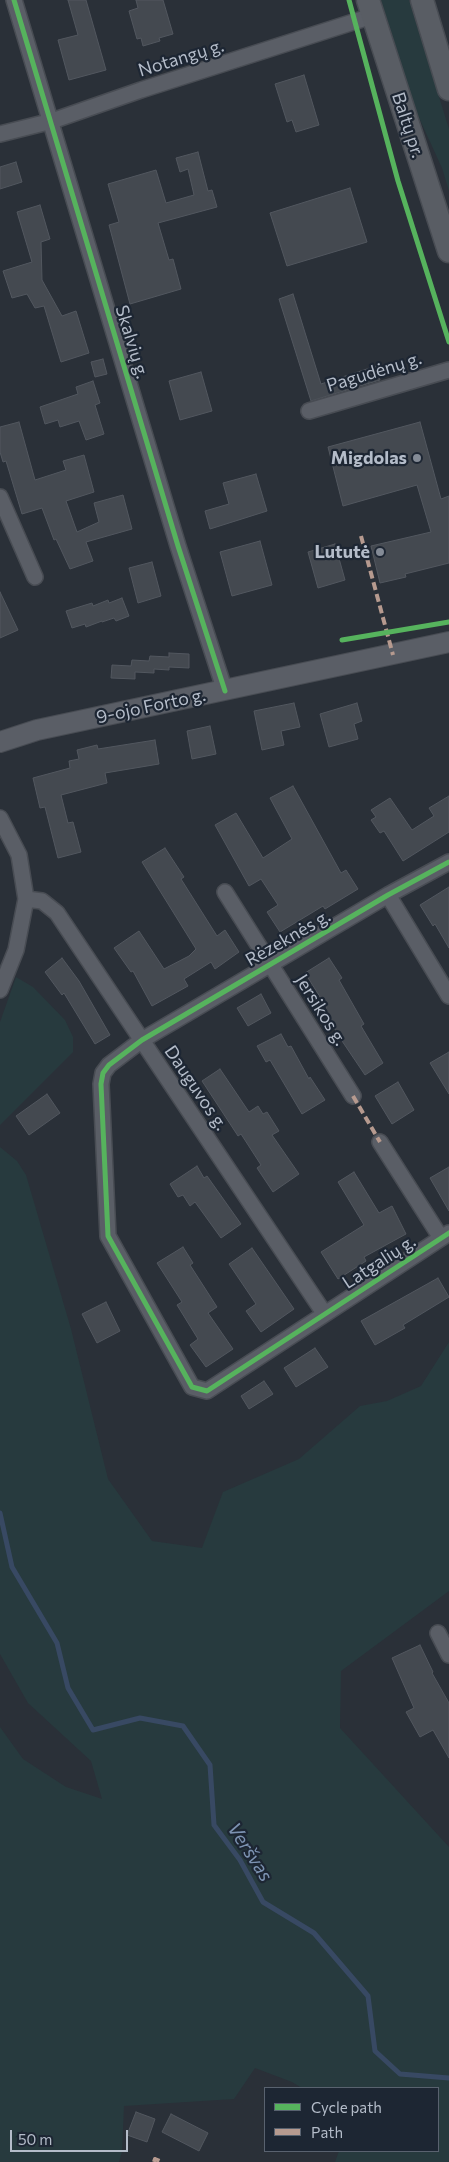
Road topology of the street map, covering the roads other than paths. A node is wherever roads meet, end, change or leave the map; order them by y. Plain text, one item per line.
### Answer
1 (14, 0) edge
2 (422, 0) edge
3 (370, 8) edge
4 (449, 89) edge
5 (52, 120) junction
6 (0, 134) edge
7 (449, 251) edge
8 (449, 370) edge
9 (309, 411) dead end
10 (0, 497) edge
11 (35, 577) dead end
12 (449, 642) edge
13 (225, 691) junction
14 (0, 742) edge
15 (0, 818) edge
16 (449, 862) edge
17 (225, 892) dead end
18 (388, 895) junction
19 (26, 899) junction
20 (270, 964) junction
21 (0, 990) edge
22 (449, 996) edge
23 (142, 1040) junction
24 (353, 1096) dead end
25 (380, 1142) dead end
26 (445, 1236) edge
27 (324, 1313) junction
28 (438, 1633) dead end
29 (449, 1655) edge

1 - 5 street, Skalvių g.
2 - 4 main road
3 - 5 street, Notangų g.
3 - 7 main road, Baltų pr.
5 - 6 street, Notangų g.
5 - 13 street, Skalvių g.
8 - 9 street, Pagudėnų g.
10 - 11 street
12 - 13 street, 9-ojo Forto g.
13 - 14 street, 9-ojo Forto g.
15 - 19 street
16 - 18 street, Rėzeknės g.
17 - 20 street, Jersikos g.
18 - 20 street, Rėzeknės g.
18 - 22 street
19 - 21 street
19 - 23 street, Dauguvos g.
20 - 23 street, Rėzeknės g.
20 - 24 street, Jersikos g.
23 - 27 street, Dauguvos g.
23 - 27 street, Rėzeknės g.
25 - 26 street
26 - 27 street, Latgalių g.
28 - 29 street

